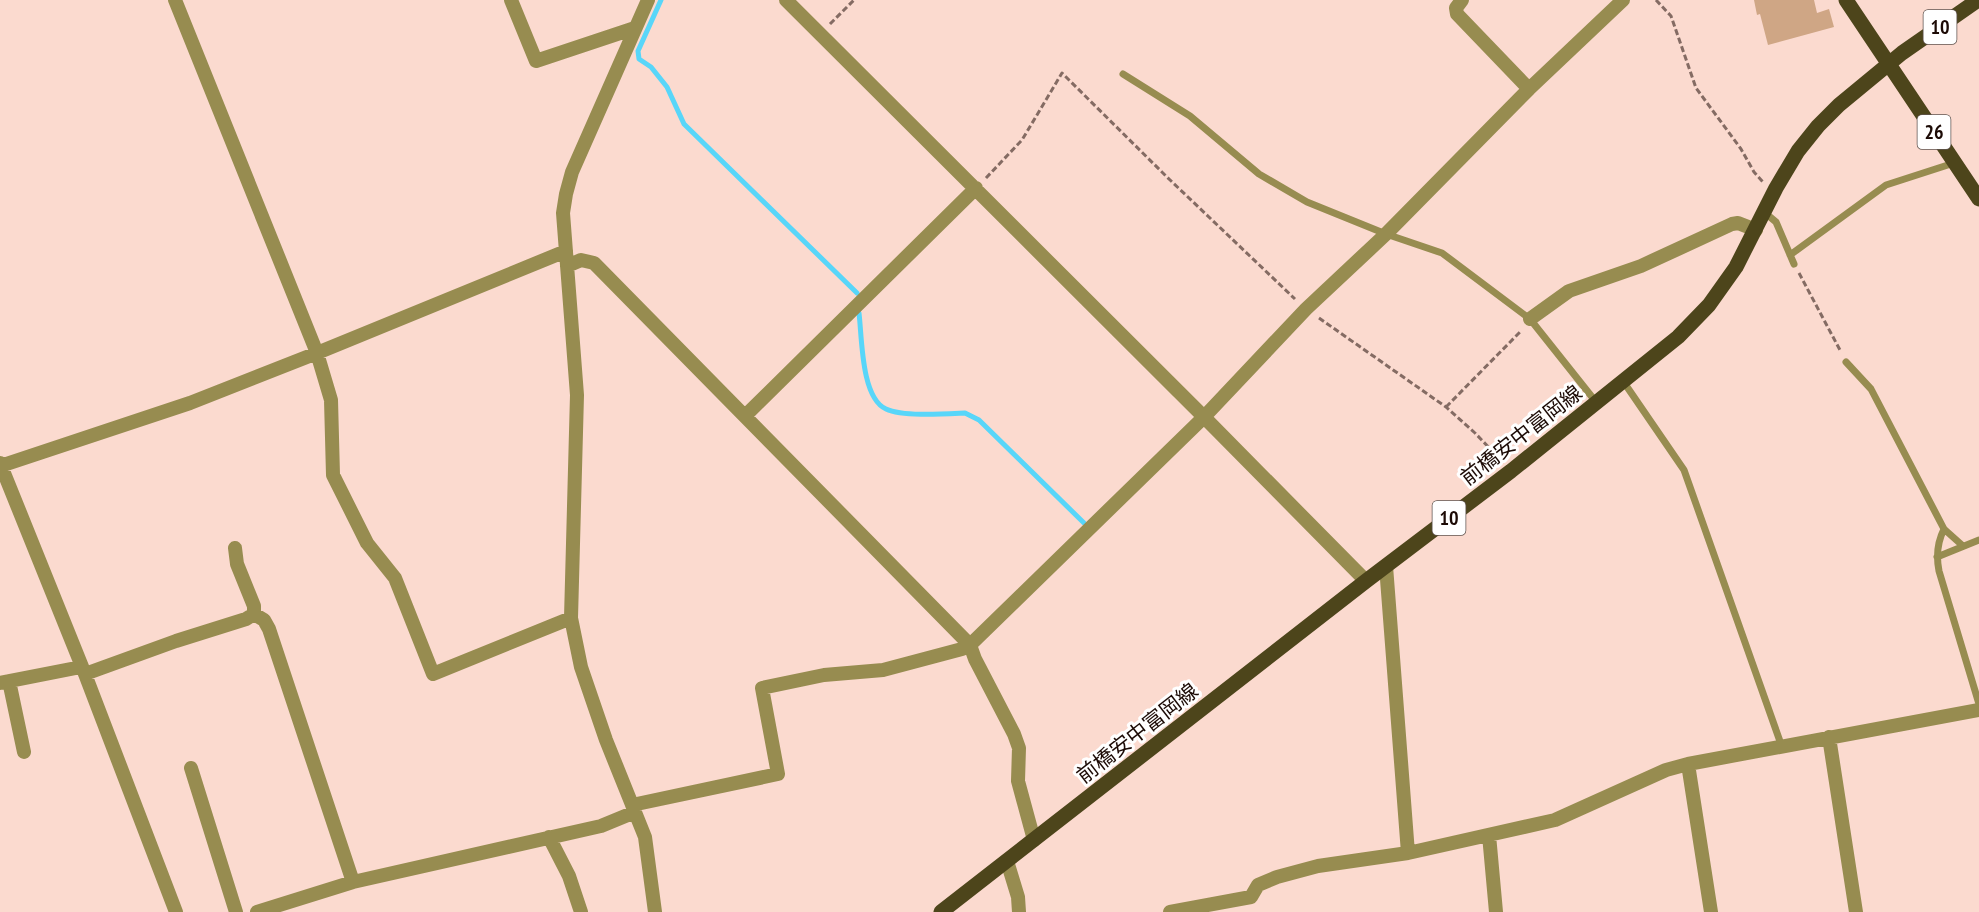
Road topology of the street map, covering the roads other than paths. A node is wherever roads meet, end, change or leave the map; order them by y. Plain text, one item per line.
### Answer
1 (175, 0) edge
2 (511, 0) edge
3 (648, 0) edge
4 (786, 0) edge
5 (1462, 0) edge
6 (1623, 0) edge
7 (1846, 0) edge
8 (1978, 0) edge
9 (635, 28) junction
10 (1890, 64) junction
11 (1123, 74) dead end
12 (1529, 89) junction
13 (1954, 163) junction
14 (976, 188) junction
15 (1979, 199) edge
16 (1764, 212) junction
17 (1755, 230) junction
18 (1386, 234) junction
19 (566, 251) junction
20 (1790, 255) junction
21 (1794, 264) road end
22 (567, 266) junction
23 (1530, 319) junction
24 (317, 353) junction
25 (1846, 362) road end
26 (1623, 381) junction
27 (1596, 402) junction
28 (745, 416) junction
29 (1204, 417) junction
30 (0, 465) edge
31 (1944, 529) junction
32 (1979, 540) edge
33 (1963, 546) junction
34 (235, 548) dead end
35 (1937, 557) junction
36 (1386, 566) junction
37 (1366, 581) junction
38 (254, 614) junction
39 (571, 618) junction
40 (970, 645) junction
41 (83, 670) junction
42 (5, 682) edge
43 (1979, 704) edge
44 (1979, 710) edge
45 (1829, 737) junction
46 (1782, 747) junction
47 (24, 752) dead end
48 (1688, 764) junction
49 (191, 768) dead end
50 (634, 808) junction
51 (1489, 835) junction
52 (549, 837) junction
53 (1034, 840) junction
54 (1408, 852) junction
55 (1007, 861) junction
56 (353, 882) junction
57 (176, 912) edge
58 (236, 912) edge
59 (257, 912) edge
60 (581, 912) edge
61 (655, 912) edge
62 (941, 912) edge
63 (1019, 912) edge
64 (1170, 912) edge
65 (1496, 912) edge
66 (1711, 912) edge
67 (1856, 912) edge

1 - 24 street
2 - 9 street
3 - 9 street
4 - 14 street
5 - 12 street
6 - 12 street
7 - 10 main road
8 - 10 main road, 前橋安中富岡線 / 10
9 - 19 street
10 - 13 main road, 26
10 - 16 main road, 前橋安中富岡線 / 10
11 - 18 lane
12 - 18 street
13 - 15 main road, 26
13 - 20 lane
14 - 28 street
14 - 29 street
16 - 17 main road, 前橋安中富岡線 / 10
16 - 20 lane
17 - 23 street
17 - 26 main road, 前橋安中富岡線 / 10
18 - 23 lane
18 - 29 street
19 - 22 street
19 - 24 street
20 - 21 lane
22 - 28 street
22 - 39 street
23 - 27 lane
24 - 30 street
24 - 39 street
25 - 31 lane
26 - 27 main road, 前橋安中富岡線 / 10
26 - 46 lane
27 - 36 main road, 前橋安中富岡線 / 10
28 - 40 street
29 - 37 street
29 - 40 street
30 - 41 street
31 - 33 lane
31 - 35 lane
32 - 33 lane
33 - 35 lane
34 - 38 street
35 - 43 lane
36 - 37 main road, 前橋安中富岡線 / 10
36 - 54 street
37 - 53 main road, 前橋安中富岡線 / 10
38 - 41 street
38 - 56 street
39 - 50 street
40 - 50 street
40 - 53 street
41 - 42 street
41 - 57 street
42 - 47 street
44 - 45 street
45 - 46 street
45 - 67 street
46 - 48 street
48 - 51 street
48 - 66 street
49 - 58 street
50 - 52 street
50 - 61 street
51 - 54 street
51 - 65 street
52 - 56 street
52 - 60 street
53 - 55 main road, 前橋安中富岡線 / 10
54 - 64 street
55 - 62 main road, 前橋安中富岡線 / 10
55 - 63 street
56 - 59 street

